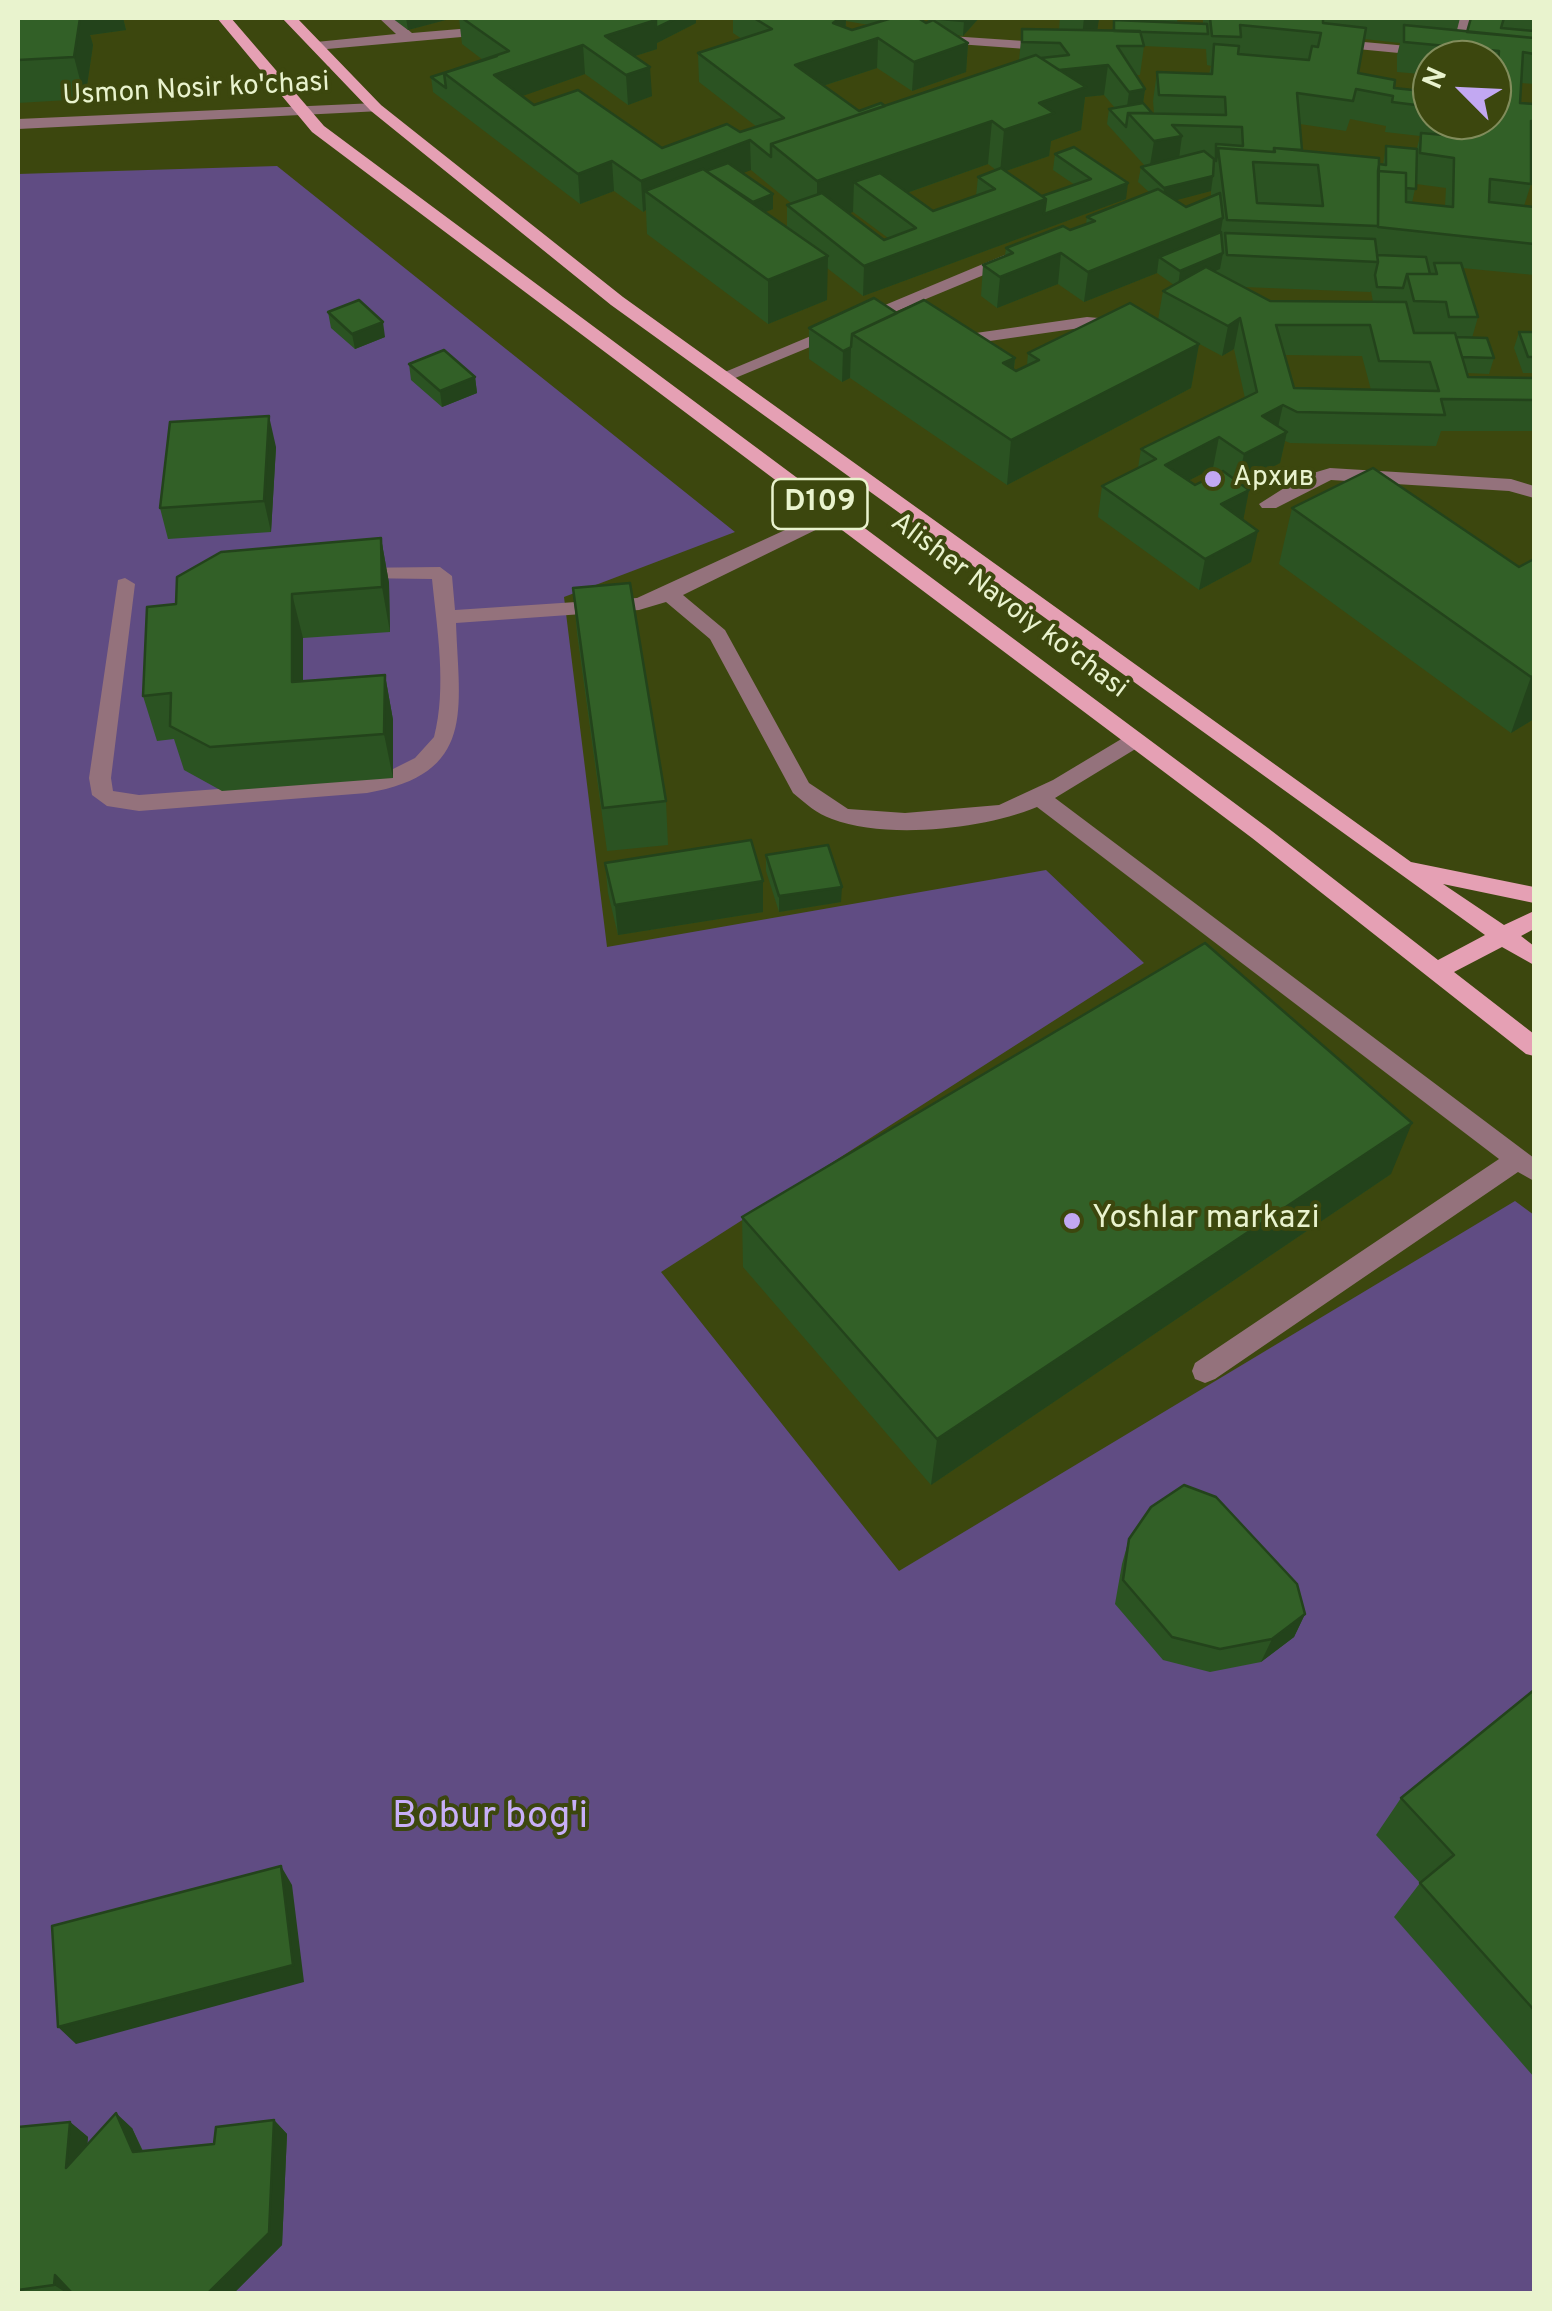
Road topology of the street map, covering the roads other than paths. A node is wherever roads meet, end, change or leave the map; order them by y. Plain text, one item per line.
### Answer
1 (224, 18) edge
2 (289, 18) edge
3 (386, 18) edge
4 (1464, 18) edge
5 (513, 28) edge
6 (912, 36) edge
7 (409, 38) junction
8 (1308, 40) edge
9 (316, 46) junction
10 (1067, 47) edge
11 (376, 108) junction
12 (304, 111) junction
13 (18, 124) edge
14 (1030, 249) edge
15 (1136, 332) edge
16 (927, 338) edge
17 (722, 376) junction
18 (1534, 492) edge
19 (1268, 504) dead end
20 (833, 514) junction
21 (342, 574) edge
22 (125, 584) dead end
23 (669, 594) junction
24 (446, 618) junction
25 (1135, 740) junction
26 (1038, 796) junction
27 (1403, 868) junction
28 (1534, 894) edge
29 (1534, 919) edge
30 (1503, 934) junction
31 (1534, 957) edge
32 (1437, 971) junction
33 (1532, 1042) edge
34 (1526, 1165) edge
35 (1204, 1371) dead end

1 - 12 main road, Alisher Navoiy ko'chasi / D109
2 - 9 main road, D109
3 - 7 street
4 - 8 street
5 - 7 street
6 - 10 street
7 - 9 street
9 - 11 main road, D109
11 - 12 street, Usmon Nosir ko'chasi
11 - 17 main road, D109
12 - 13 street, Usmon Nosir ko'chasi
12 - 20 main road, Alisher Navoiy ko'chasi / D109
14 - 17 street
15 - 16 street
17 - 27 main road, D109
18 - 19 street
20 - 23 street
20 - 25 main road, Alisher Navoiy ko'chasi / D109
21 - 24 street
22 - 24 street
23 - 24 street
23 - 26 street
25 - 26 street
25 - 32 main road, Alisher Navoiy ko'chasi / D109
26 - 34 street
27 - 28 main road
27 - 30 main road, D109
29 - 30 main road
30 - 31 main road
30 - 32 main road
32 - 33 main road, Alisher Navoiy ko'chasi
34 - 35 street

